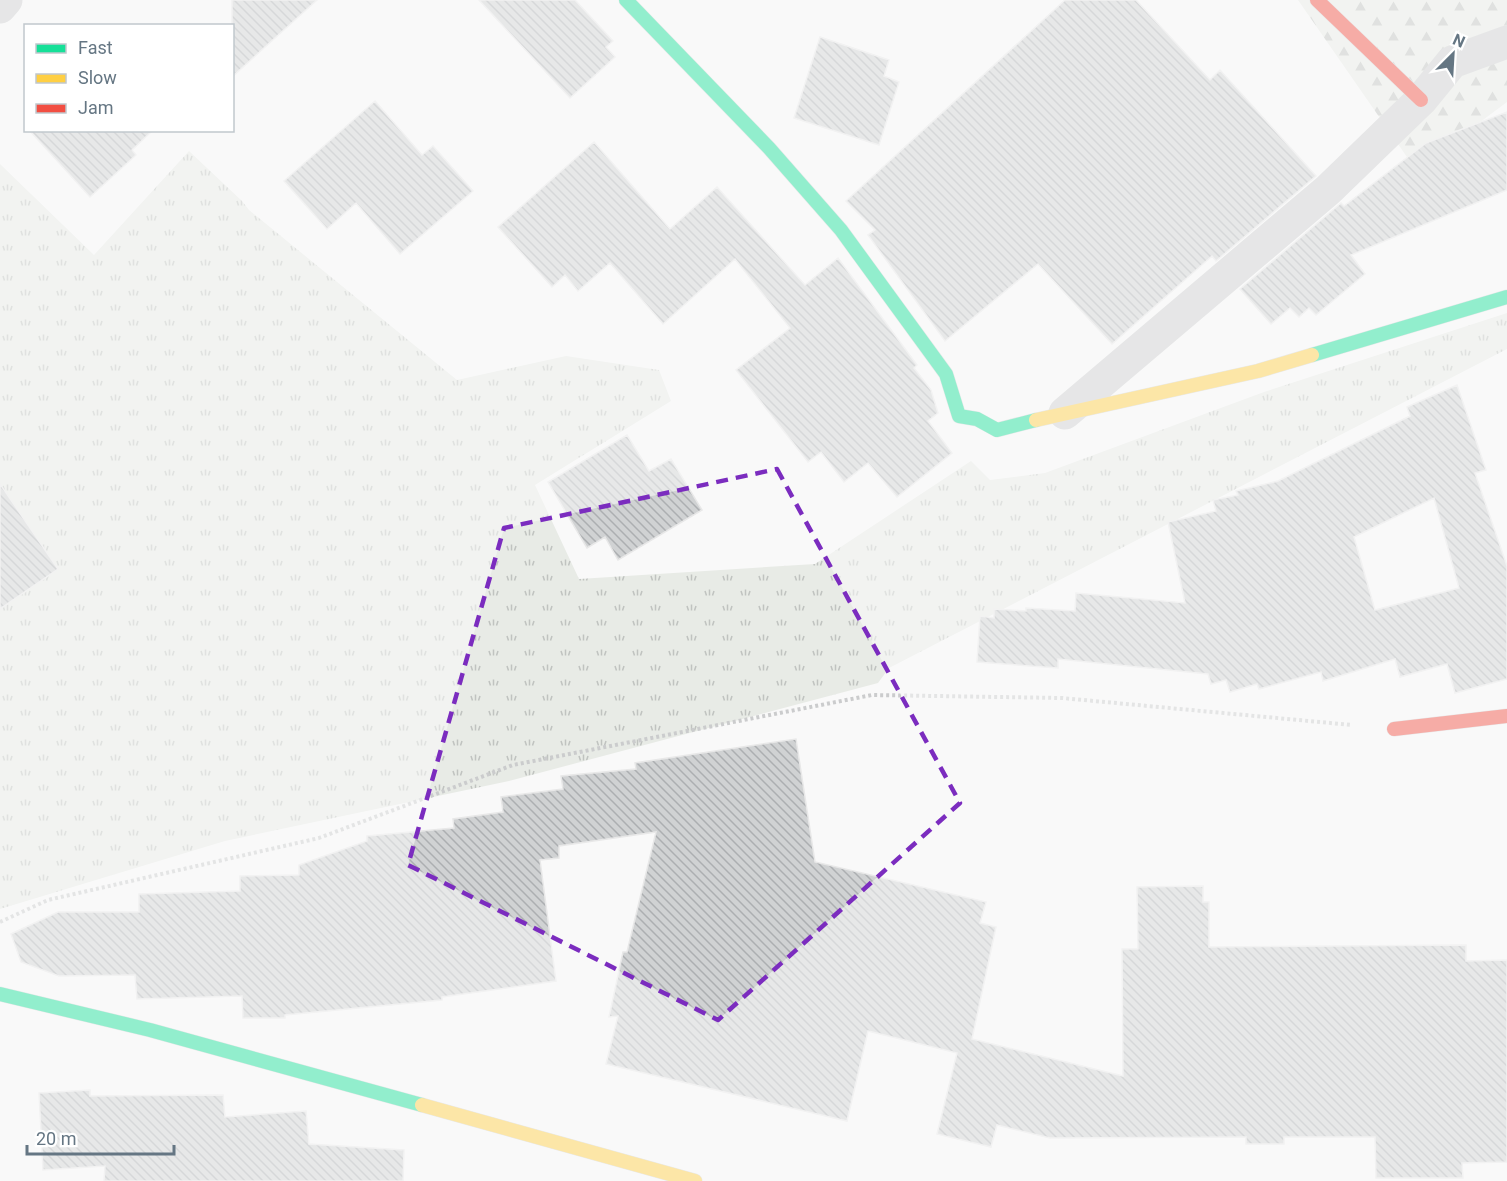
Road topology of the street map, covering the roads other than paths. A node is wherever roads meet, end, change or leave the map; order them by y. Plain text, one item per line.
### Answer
1 (6, 0) edge
2 (626, 0) edge
3 (1317, 0) edge
4 (0, 6) edge
5 (1507, 42) edge
6 (1421, 100) junction
7 (1507, 297) edge
8 (1065, 413) junction
9 (1507, 717) edge
10 (1394, 729) road end
11 (0, 994) edge
12 (695, 1181) edge

1 - 4 street
2 - 8 street
3 - 6 street
5 - 6 street
6 - 8 street
7 - 8 street
9 - 10 street
11 - 12 street

